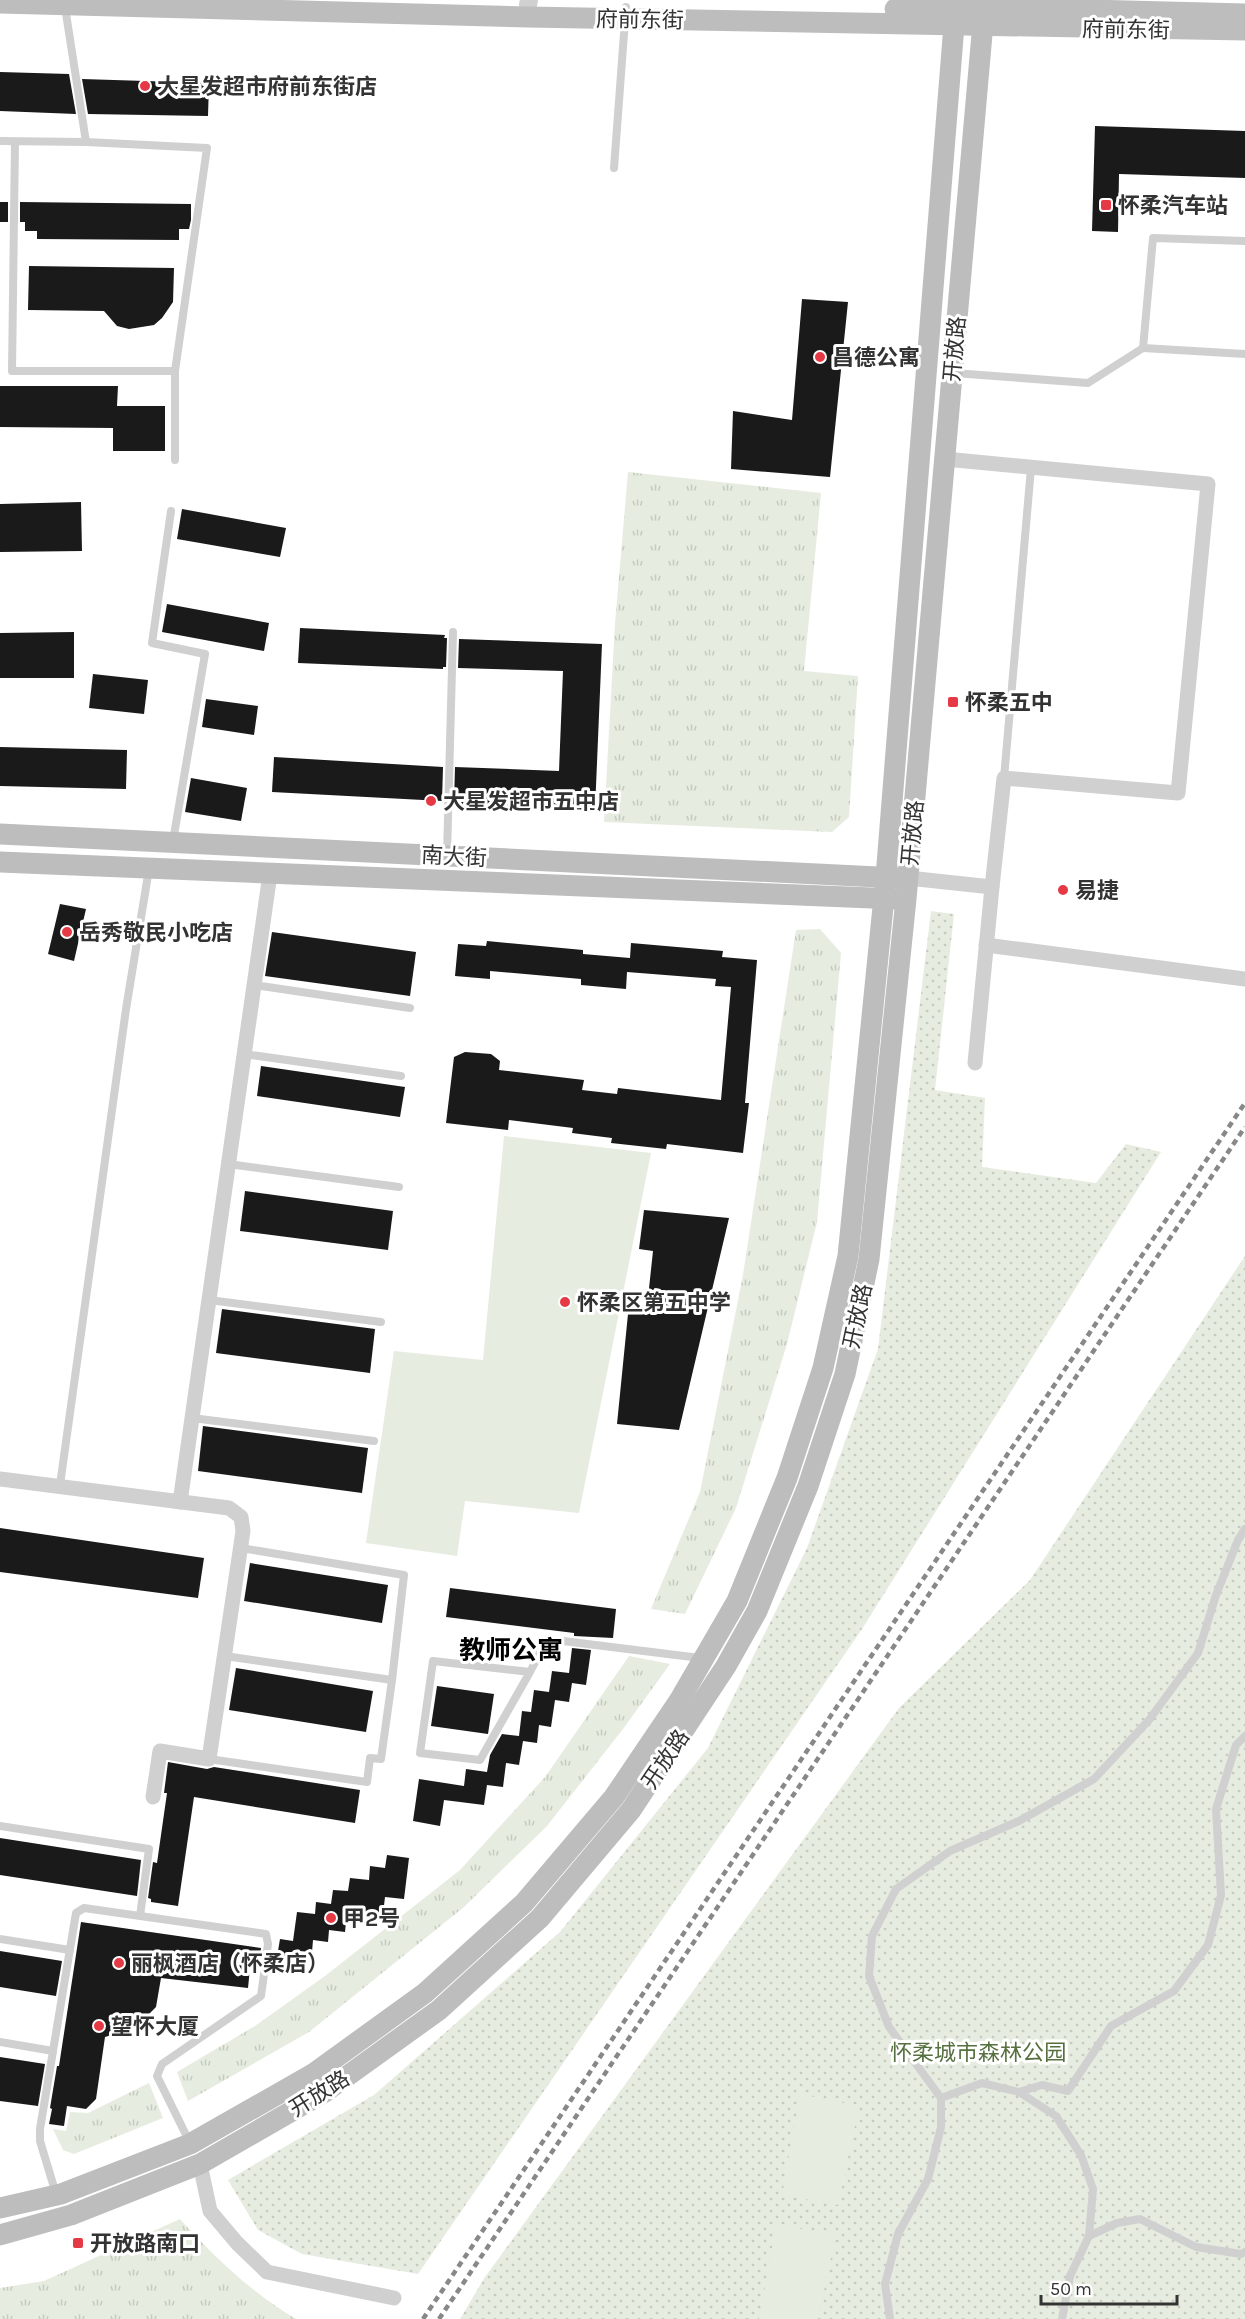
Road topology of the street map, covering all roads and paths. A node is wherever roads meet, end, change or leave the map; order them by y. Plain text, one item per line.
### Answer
1 (369, 0) edge
2 (65, 2) edge
3 (528, 2) edge
4 (0, 3) edge
5 (954, 12) edge
6 (984, 12) edge
7 (626, 13) junction
8 (1245, 14) edge
9 (1245, 30) edge
10 (0, 141) edge
11 (15, 142) junction
12 (86, 142) junction
13 (614, 168) dead end
14 (1245, 242) edge
15 (1143, 348) junction
16 (1245, 354) edge
17 (175, 371) junction
18 (952, 373) junction
19 (175, 459) dead end
20 (945, 459) junction
21 (1031, 468) junction
22 (171, 511) dead end
23 (453, 632) dead end
24 (1004, 778) junction
25 (0, 834) edge
26 (173, 842) junction
27 (447, 855) junction
28 (0, 862) edge
29 (149, 869) junction
30 (270, 874) junction
31 (886, 877) junction
32 (908, 878) junction
33 (992, 886) junction
34 (884, 898) junction
35 (906, 899) junction
36 (986, 945) junction
37 (1245, 979) edge
38 (254, 985) junction
39 (410, 1008) dead end
40 (244, 1054) junction
41 (975, 1063) dead end
42 (401, 1076) dead end
43 (228, 1164) junction
44 (399, 1187) dead end
45 (209, 1300) junction
46 (381, 1322) dead end
47 (192, 1418) junction
48 (374, 1441) dead end
49 (0, 1479) edge
50 (60, 1485) junction
51 (180, 1502) junction
52 (1245, 1529) edge
53 (1238, 1540) junction
54 (241, 1548) junction
55 (1245, 1549) edge
56 (225, 1656) junction
57 (704, 1658) junction
58 (530, 1672) junction
59 (392, 1680) junction
60 (1245, 1736) edge
61 (209, 1759) junction
62 (153, 1797) dead end
63 (0, 1826) edge
64 (140, 1916) junction
65 (0, 1939) edge
66 (70, 1950) junction
67 (0, 2042) edge
68 (53, 2050) junction
69 (1019, 2092) junction
70 (941, 2098) junction
71 (190, 2144) junction
72 (200, 2164) junction
73 (56, 2196) junction
74 (0, 2208) edge
75 (0, 2235) edge
76 (1089, 2236) junction
77 (1245, 2252) edge
78 (394, 2298) dead end
79 (890, 2319) edge
80 (1062, 2319) edge

1 - 3 main road, 府前东街
2 - 4 main road, 府前东街
2 - 7 main road, 府前东街
2 - 12 lane
3 - 7 main road, 府前东街
5 - 6 main road, 府前东街
5 - 7 main road, 府前东街
5 - 31 main road, 开放路
6 - 8 main road, 府前东街
6 - 9 main road, 府前东街
6 - 18 main road, 开放路
7 - 13 lane
10 - 11 lane
11 - 12 lane
11 - 17 lane
12 - 17 lane
14 - 15 lane
15 - 16 lane
15 - 18 lane
17 - 19 lane
18 - 20 main road, 开放路
20 - 21 street
20 - 32 main road, 开放路
21 - 24 lane
21 - 24 street
22 - 26 lane
23 - 27 lane
24 - 33 street
25 - 26 main road, 南大街
26 - 27 main road, 南大街
27 - 31 main road, 南大街
28 - 29 main road, 南大街
29 - 30 main road, 南大街
29 - 50 lane
30 - 34 main road, 南大街
30 - 38 street
31 - 32 main road, 南大街
31 - 34 main road, 开放路
32 - 33 street
32 - 35 main road, 开放路
33 - 36 street
34 - 35 main road, 南大街
34 - 57 main road, 开放路
35 - 72 main road, 开放路
36 - 37 street
36 - 41 street
38 - 39 lane
38 - 40 street
40 - 42 lane
40 - 43 street
43 - 44 lane
43 - 45 street
45 - 46 lane
45 - 47 street
47 - 48 lane
47 - 51 street
49 - 50 street
50 - 51 street
51 - 54 street
52 - 53 lane
53 - 55 lane
53 - 70 lane
54 - 56 street
54 - 59 lane
56 - 59 lane
56 - 61 street
57 - 58 lane
57 - 71 main road, 开放路
58 - 58 lane
59 - 61 lane
60 - 69 lane
61 - 62 street
63 - 64 lane
64 - 66 lane
64 - 71 lane
65 - 66 lane
66 - 68 lane
67 - 68 lane
68 - 73 lane
69 - 70 lane
69 - 76 lane
70 - 79 lane
71 - 73 main road, 开放路
72 - 75 main road, 开放路
72 - 78 street
73 - 74 main road, 开放路
76 - 77 lane
76 - 80 lane

